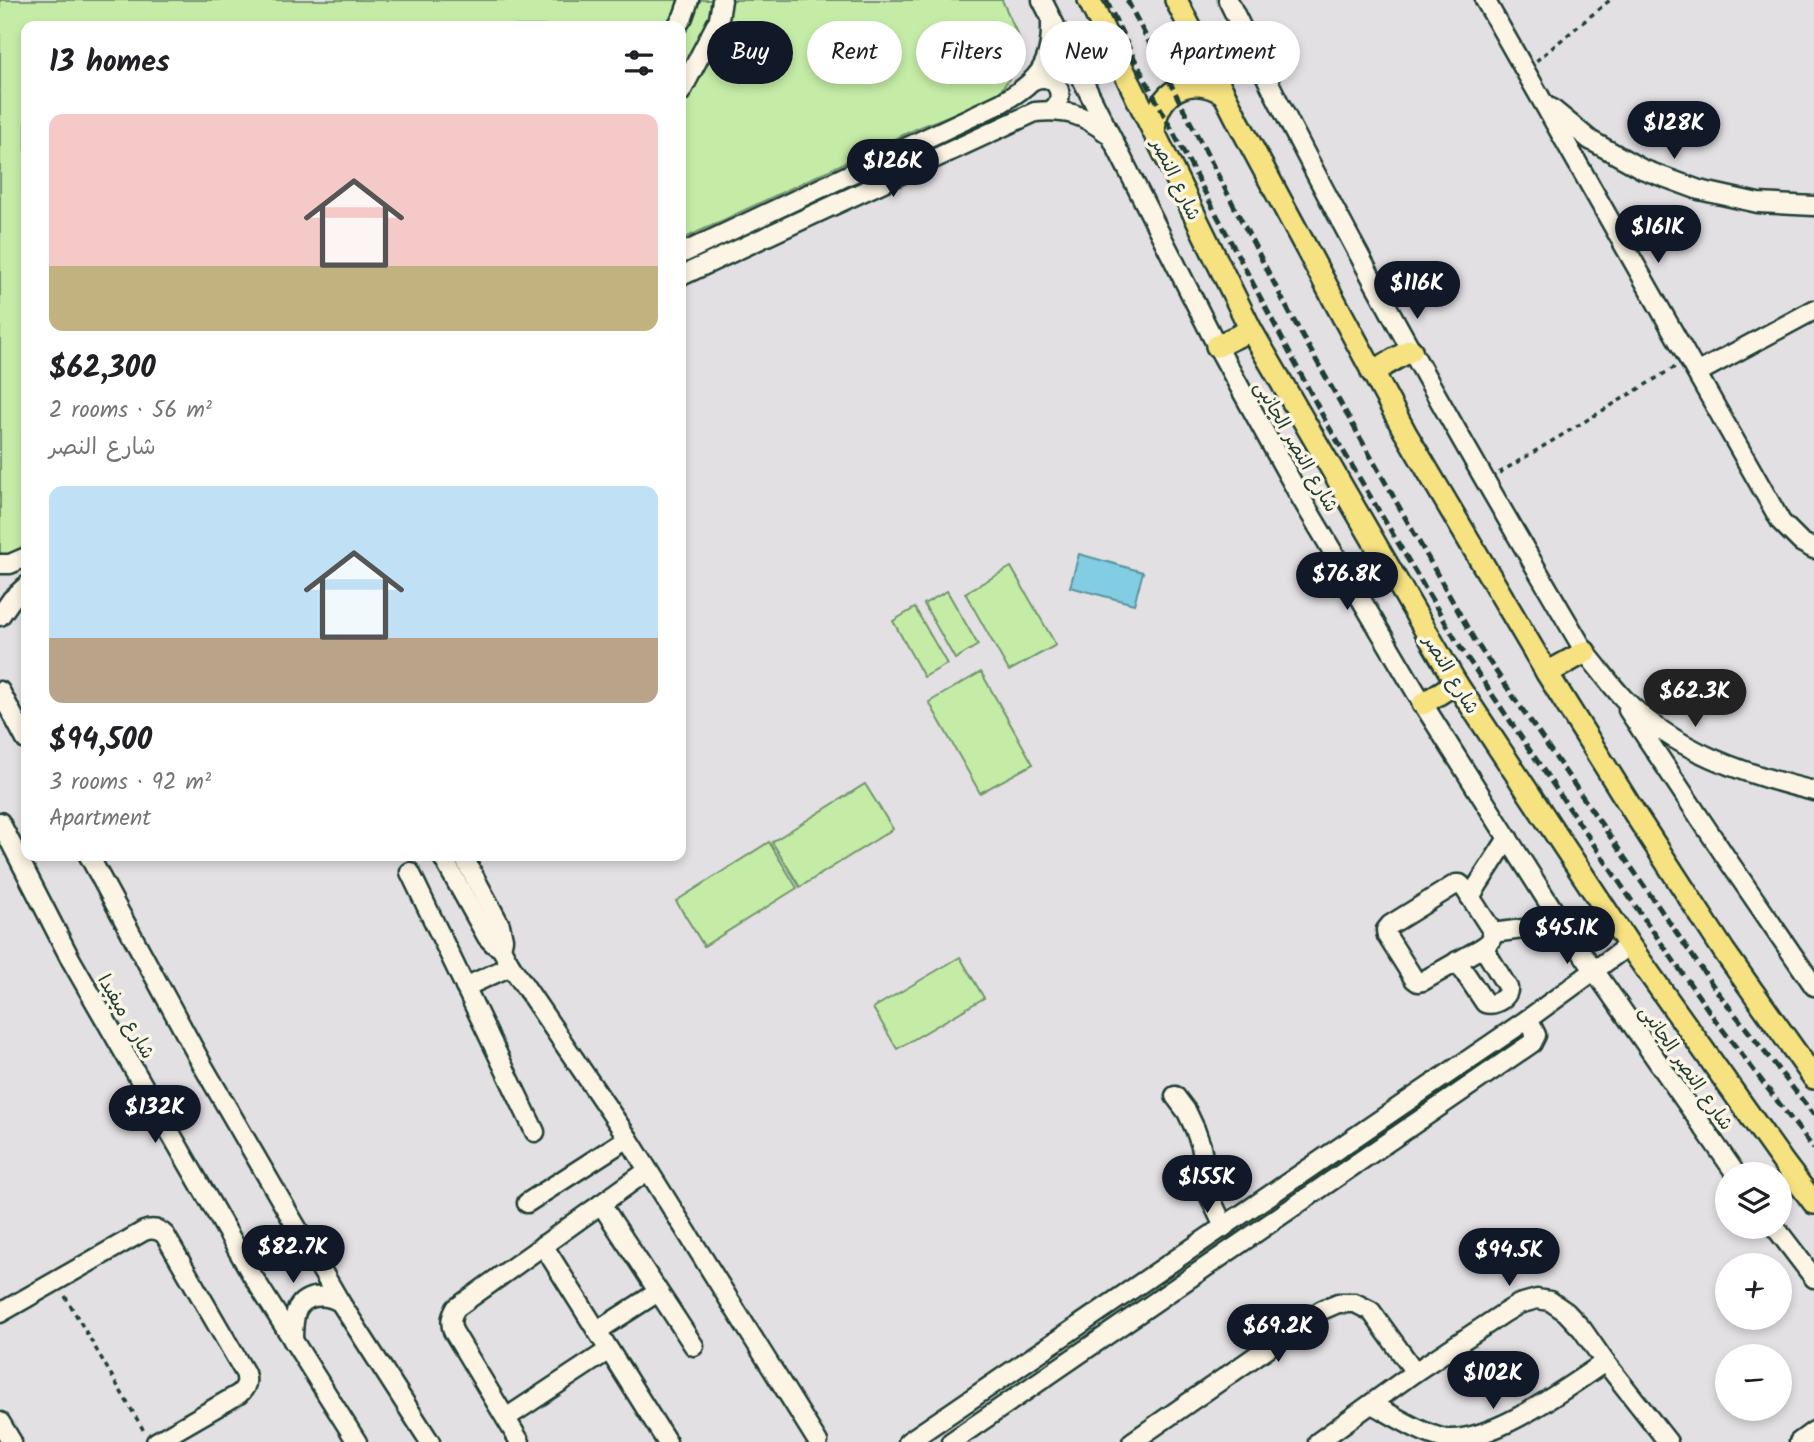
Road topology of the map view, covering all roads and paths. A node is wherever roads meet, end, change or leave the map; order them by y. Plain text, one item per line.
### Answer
1 (689, 0) edge
2 (722, 0) edge
3 (1042, 0) edge
4 (1089, 0) edge
5 (1177, 0) edge
6 (1228, 0) edge
7 (1485, 0) edge
8 (1610, 0) edge
9 (1051, 20) junction
10 (680, 21) edge
11 (1525, 70) junction
12 (1034, 80) junction
13 (686, 82) edge
14 (1224, 94) junction
15 (1541, 99) junction
16 (1052, 110) junction
17 (1154, 132) junction
18 (1110, 135) junction
19 (1814, 206) edge
20 (686, 252) edge
21 (686, 274) edge
22 (1814, 310) edge
23 (1251, 330) junction
24 (1217, 346) junction
25 (1410, 350) junction
26 (1693, 366) junction
27 (1372, 372) junction
28 (1486, 481) junction
29 (1814, 549) edge
30 (21, 559) edge
31 (0, 564) edge
32 (18, 592) edge
33 (0, 616) edge
34 (1585, 652) junction
35 (1547, 673) junction
36 (1456, 683) junction
37 (1610, 684) junction
38 (0, 691) edge
39 (1423, 704) junction
40 (21, 731) edge
41 (1814, 791) edge
42 (0, 822) edge
43 (1508, 838) junction
44 (92, 861) edge
45 (445, 861) edge
46 (466, 861) edge
47 (410, 872) dead end
48 (1470, 897) junction
49 (1562, 924) junction
50 (1488, 940) junction
51 (1629, 945) junction
52 (501, 948) junction
53 (1457, 961) junction
54 (511, 967) junction
55 (1594, 970) junction
56 (1814, 986) edge
57 (465, 987) junction
58 (1528, 1019) junction
59 (1814, 1078) edge
60 (1175, 1096) dead end
61 (535, 1132) dead end
62 (628, 1138) junction
63 (1728, 1162) edge
64 (647, 1171) junction
65 (527, 1203) dead end
66 (1814, 1203) edge
67 (601, 1204) junction
68 (1224, 1227) junction
69 (1784, 1239) edge
70 (543, 1245) junction
71 (1814, 1278) edge
72 (56, 1281) junction
73 (658, 1292) junction
74 (340, 1302) junction
75 (0, 1312) edge
76 (597, 1331) junction
77 (293, 1341) junction
78 (694, 1346) dead end
79 (609, 1350) junction
80 (1605, 1362) junction
81 (1415, 1372) junction
82 (1372, 1404) junction
83 (506, 1418) junction
84 (0, 1422) edge
85 (1814, 1431) edge
86 (151, 1437) edge
87 (12, 1442) edge
88 (356, 1442) edge
89 (430, 1442) edge
90 (520, 1442) edge
91 (667, 1442) edge
92 (818, 1442) edge
93 (908, 1442) edge
94 (951, 1442) edge
95 (1132, 1442) edge
96 (1318, 1442) edge
97 (1668, 1442) edge
98 (1799, 1442) edge

1 - 10 street
2 - 13 street
3 - 9 street, شارع النصر الجانبى
4 - 17 main road, شارع النصر
5 - 14 main road
6 - 25 street
7 - 11 street
8 - 11 path
9 - 12 street
9 - 18 street, شارع النصر الجانبى
11 - 15 street
12 - 16 street
12 - 20 street
14 - 17 main road
14 - 27 main road
15 - 19 street
15 - 26 street
16 - 18 street
16 - 21 street
17 - 23 main road, شارع النصر
18 - 24 street, شارع النصر الجانبى
22 - 26 street
23 - 24 main road
23 - 36 main road, شارع النصر
24 - 39 street, شارع النصر الجانبى
25 - 27 main road
25 - 28 street
26 - 28 path
26 - 29 street
27 - 35 main road
28 - 34 street
30 - 31 street
32 - 33 street
34 - 35 main road
34 - 37 street
35 - 59 main road
36 - 39 main road
36 - 51 main road, شارع النصر
37 - 41 street
37 - 56 street
38 - 40 street
39 - 43 street, شارع النصر الجانبى
42 - 77 street, شارع ميفيدا
43 - 48 street
43 - 49 street, شارع النصر الجانبى
44 - 74 street
45 - 52 street
46 - 52 street
47 - 57 street
48 - 50 street
48 - 53 street
49 - 50 street
49 - 55 street, شارع النصر الجانبى
50 - 53 street
50 - 53 street
51 - 55 street
51 - 66 main road, شارع النصر
52 - 54 street
54 - 57 street
54 - 62 street
55 - 58 street
55 - 63 street, شارع النصر الجانبى
57 - 61 street
58 - 68 street
58 - 94 street
60 - 68 street
62 - 64 street
62 - 65 street
64 - 67 street
64 - 92 street
67 - 70 street
67 - 73 street
68 - 93 street
69 - 71 street
70 - 76 street
70 - 83 street
72 - 75 street
72 - 86 path
72 - 86 street
73 - 76 street
73 - 78 street
74 - 77 street
74 - 89 street
76 - 79 street
77 - 88 street, شارع ميفيدا
79 - 83 street
79 - 91 street
80 - 81 street
80 - 82 street
80 - 97 street
81 - 82 street
81 - 95 street
82 - 96 street
83 - 90 street
84 - 87 street
85 - 98 street

